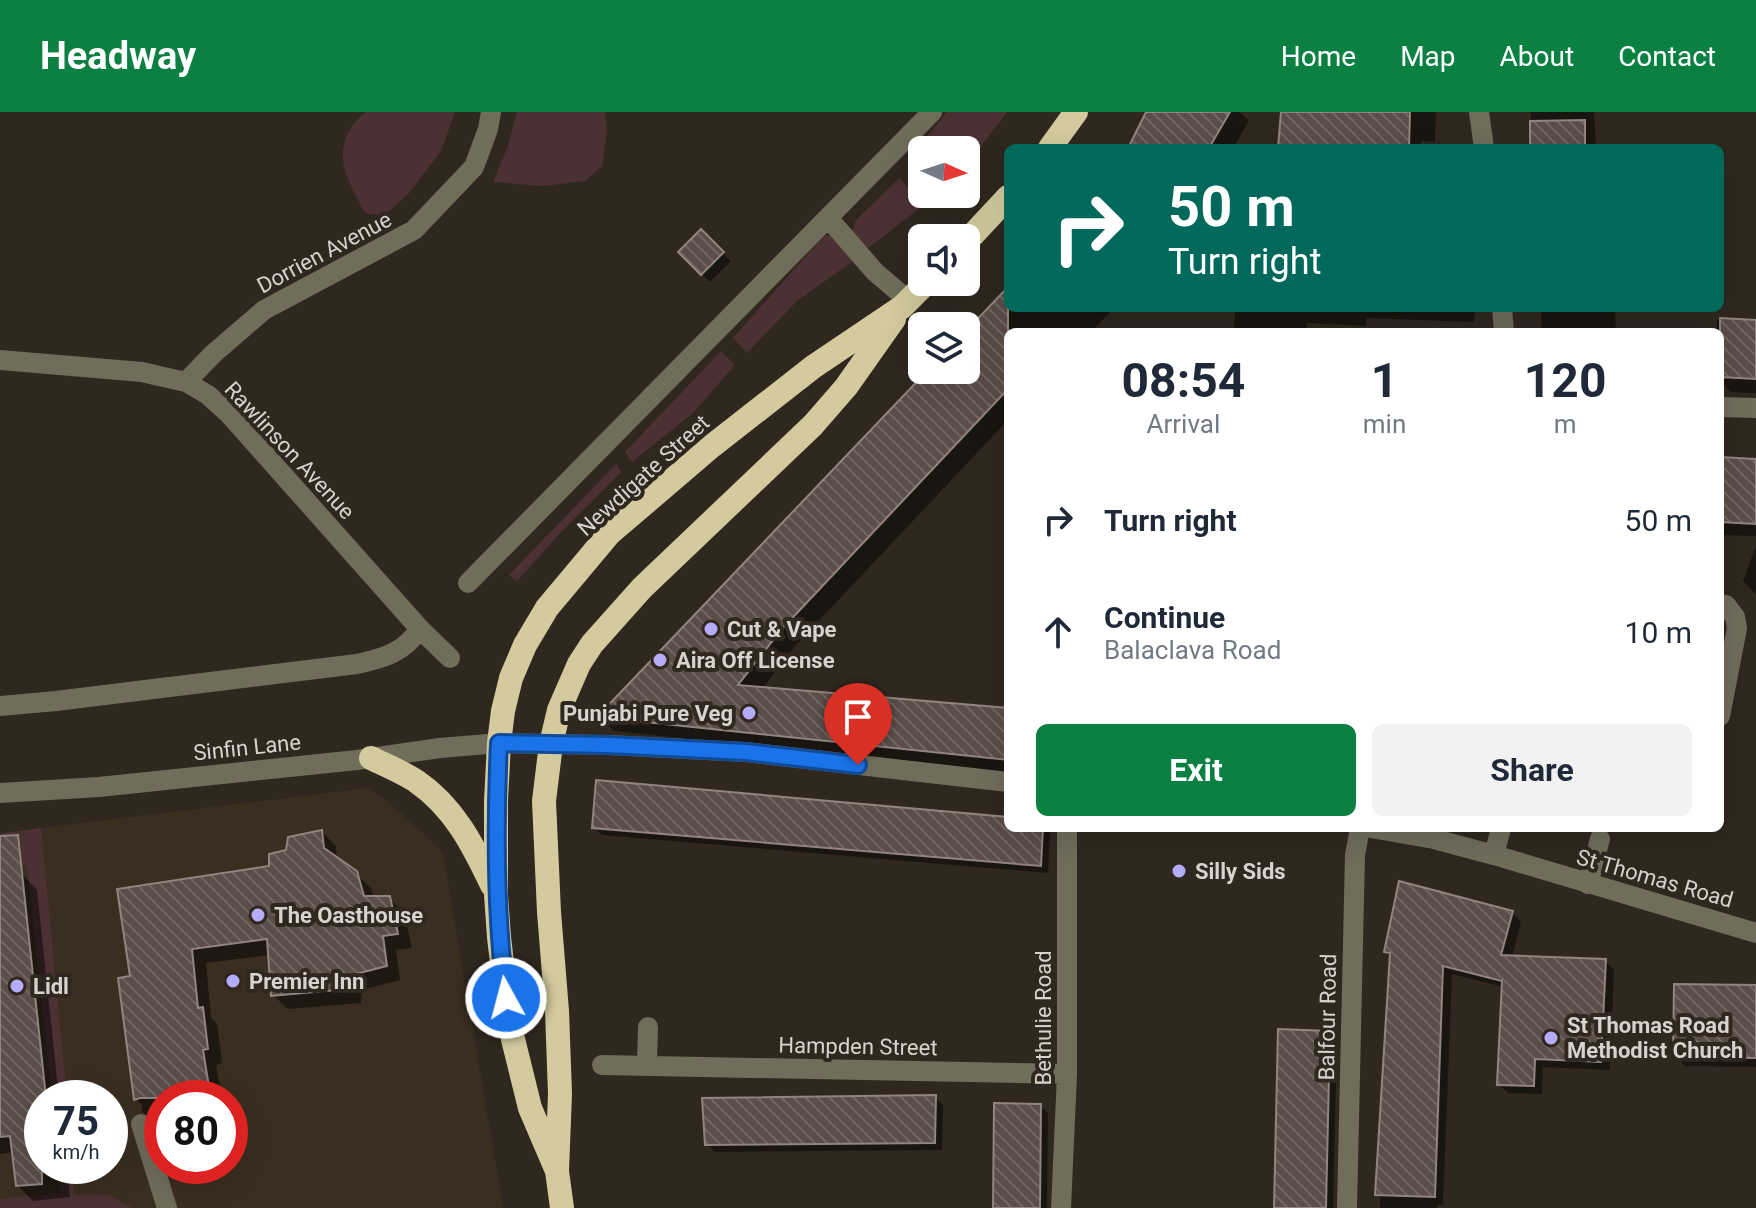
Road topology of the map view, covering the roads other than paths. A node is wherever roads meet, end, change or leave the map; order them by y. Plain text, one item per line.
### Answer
1 (491, 112) edge
2 (932, 112) edge
3 (1076, 112) edge
4 (1479, 112) edge
5 (1053, 144) edge
6 (1483, 144) edge
7 (1004, 201) edge
8 (829, 219) junction
9 (980, 227) edge
10 (913, 296) edge
11 (905, 304) junction
12 (0, 360) edge
13 (186, 382) junction
14 (1724, 407) edge
15 (1756, 408) edge
16 (468, 583) dead end
17 (1724, 605) edge
18 (420, 629) junction
19 (450, 658) dead end
20 (1724, 695) edge
21 (0, 706) edge
22 (499, 743) junction
23 (551, 744) junction
24 (371, 758) junction
25 (1004, 782) edge
26 (0, 793) edge
27 (1067, 832) edge
28 (1359, 832) edge
29 (1394, 832) edge
30 (1500, 832) edge
31 (1600, 839) dead end
32 (1494, 855) junction
33 (1588, 884) junction
34 (496, 895) junction
35 (1756, 933) edge
36 (648, 1027) dead end
37 (602, 1065) dead end
38 (647, 1065) junction
39 (1067, 1074) junction
40 (141, 1124) dead end
41 (557, 1171) junction
42 (167, 1208) edge
43 (562, 1208) edge
44 (1061, 1208) edge
45 (1347, 1208) edge

1 - 13 street, Dorrien Avenue
2 - 8 street, Newdigate Street
3 - 5 highway
4 - 6 street
7 - 9 highway
8 - 11 street
8 - 16 street, Newdigate Street
10 - 11 highway, Newdigate Street
11 - 22 highway, Newdigate Street
11 - 23 highway, Newdigate Street
12 - 13 street, Rawlinson Avenue
13 - 18 street, Rawlinson Avenue
14 - 15 street
17 - 20 street
18 - 19 street, Rawlinson Avenue
18 - 21 street
22 - 23 street, Sinfin Lane
22 - 24 street, Sinfin Lane
22 - 34 highway, Newdigate Street
23 - 25 street, Sinfin Lane
23 - 41 highway, Newdigate Street
24 - 26 street, Sinfin Lane
24 - 34 highway
27 - 39 street, Bethulie Road
28 - 45 street, Balfour Road
29 - 32 street, St Thomas Road
30 - 32 street
31 - 33 street
32 - 33 street, St Thomas Road
33 - 35 street, St Thomas Road
34 - 41 highway, Newdigate Street
36 - 38 street
37 - 38 street, Hampden Street
38 - 39 street, Hampden Street
39 - 44 street, Bethulie Road
40 - 42 street
41 - 43 highway

